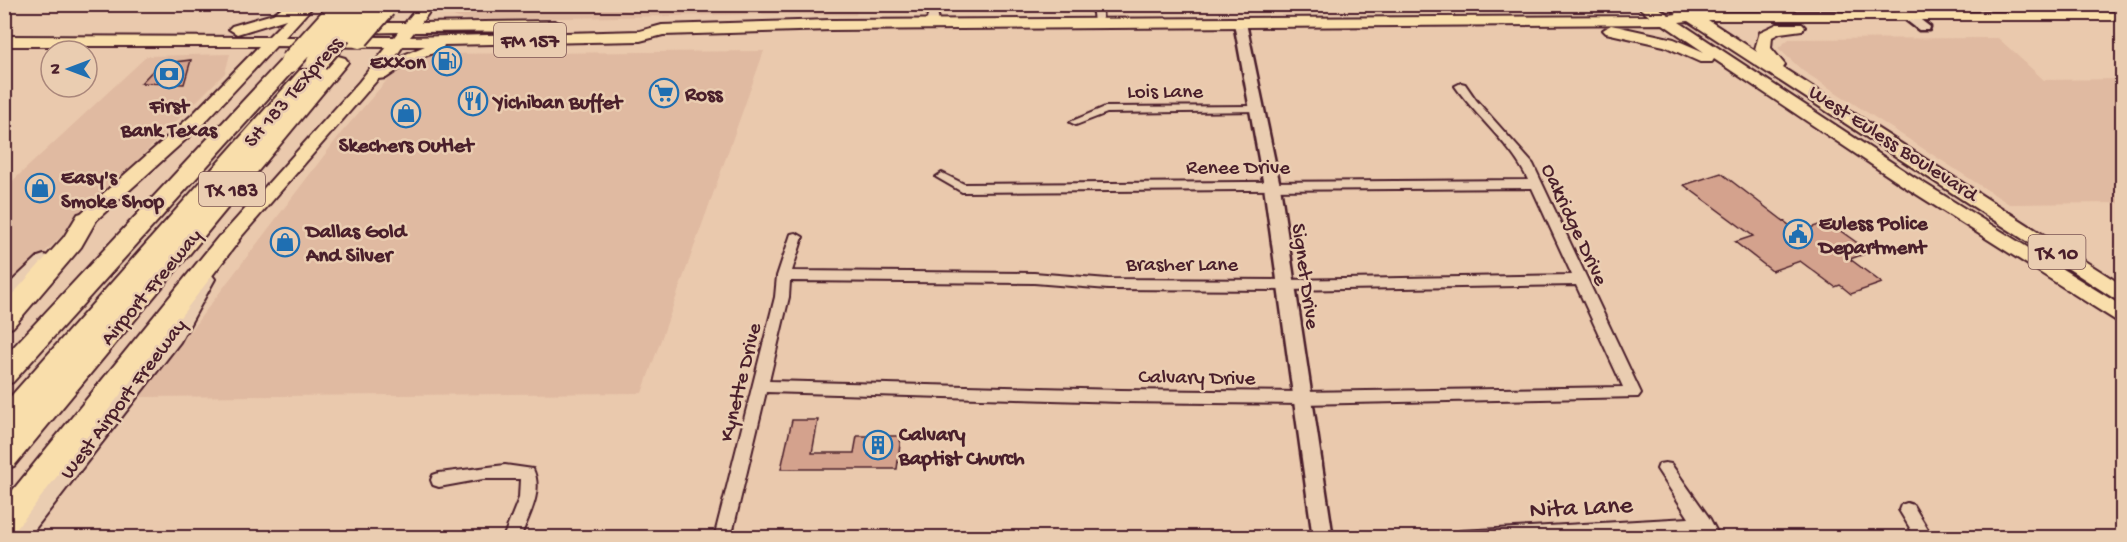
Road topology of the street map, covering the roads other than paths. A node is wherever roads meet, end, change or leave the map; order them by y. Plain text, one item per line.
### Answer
1 (298, 4) edge
2 (310, 4) edge
3 (428, 4) edge
4 (935, 4) edge
5 (1088, 4) edge
6 (1097, 4) edge
7 (1595, 4) edge
8 (1642, 4) edge
9 (1672, 4) edge
10 (1891, 4) edge
11 (362, 6) edge
12 (1909, 10) edge
13 (1698, 15) edge
14 (1665, 20) junction
15 (1525, 21) junction
16 (1544, 21) junction
17 (2119, 21) edge
18 (1094, 23) junction
19 (1240, 23) junction
20 (931, 25) junction
21 (1810, 25) junction
22 (1924, 27) junction
23 (287, 28) junction
24 (409, 28) junction
25 (464, 28) junction
26 (237, 29) junction
27 (662, 30) junction
28 (4, 32) edge
29 (4, 41) edge
30 (221, 42) junction
31 (274, 42) junction
32 (398, 42) junction
33 (452, 42) junction
34 (318, 58) junction
35 (247, 69) junction
36 (1786, 76) junction
37 (1461, 86) dead end
38 (362, 89) junction
39 (1784, 100) junction
40 (1256, 109) junction
41 (1076, 122) dead end
42 (1901, 150) junction
43 (1875, 159) junction
44 (942, 177) dead end
45 (1536, 184) junction
46 (1272, 186) junction
47 (86, 219) junction
48 (796, 237) dead end
49 (227, 241) junction
50 (2019, 250) junction
51 (2067, 259) junction
52 (784, 276) junction
53 (1581, 280) junction
54 (1286, 285) junction
55 (2122, 294) edge
56 (4, 301) edge
57 (2122, 315) edge
58 (4, 321) edge
59 (4, 375) edge
60 (760, 386) junction
61 (1633, 393) joint
62 (1301, 398) junction
63 (4, 409) edge
64 (4, 423) edge
65 (80, 425) junction
66 (4, 458) edge
67 (1665, 469) dead end
68 (439, 480) dead end
69 (1907, 510) dead end
70 (4, 517) edge
71 (4, 523) edge
72 (1708, 531) edge
73 (1528, 535) edge
74 (15, 537) edge
75 (511, 537) edge
76 (722, 537) edge
77 (1323, 537) edge
78 (1461, 537) edge
79 (1924, 537) edge

1 - 26 main road
2 - 3 main road
2 - 23 main road
3 - 24 main road, West Airport Freeway
3 - 25 main road
4 - 20 street
5 - 18 street
6 - 18 street
7 - 15 main road
8 - 14 main road, West Euless Boulevard / TX 10
9 - 13 main road, West Euless Boulevard / TX 10
10 - 12 street
11 - 34 highway, Airport Freeway / TX 183, bridge
11 - 34 highway, Airport Freeway / TX 183, bridge
12 - 13 main road, FM 157
12 - 17 main road, FM 157
12 - 22 street
13 - 14 main road, FM 157
13 - 21 main road, FM 157
13 - 36 main road, West Euless Boulevard / TX 10
14 - 16 main road, FM 157
14 - 39 main road, West Euless Boulevard / TX 10
15 - 16 main road, FM 157
15 - 19 main road, FM 157
16 - 39 main road
17 - 22 main road, FM 157
18 - 19 main road, FM 157
18 - 20 main road, FM 157
19 - 40 street, Signet Drive
20 - 27 main road, FM 157
21 - 22 main road, FM 157
21 - 36 main road
23 - 24 main road, FM 157
23 - 26 main road, FM 157
23 - 31 main road
24 - 25 main road, FM 157
24 - 32 main road, West Airport Freeway
25 - 27 main road, FM 157
26 - 28 main road, FM 157
27 - 33 main road, FM 157
29 - 30 main road, FM 157
30 - 31 main road, FM 157
30 - 35 main road
31 - 34 main road, FM 157
31 - 35 main road
32 - 33 main road, FM 157
32 - 34 main road, FM 157
32 - 38 main road, West Airport Freeway
33 - 38 main road
34 - 59 highway, Airport Freeway / TX 183
34 - 63 highway, SH 183 TEXpress
34 - 64 highway, SH 183 TEXpress
34 - 66 highway, Airport Freeway / TX 183
35 - 38 main road
35 - 47 main road
36 - 42 main road, West Euless Boulevard / TX 10
37 - 45 street, Oakridge Drive
38 - 49 main road, West Airport Freeway
39 - 43 main road, West Euless Boulevard / TX 10
40 - 41 street, Lois Lane
40 - 46 street, Signet Drive
42 - 43 main road
42 - 51 main road, West Euless Boulevard / TX 10
43 - 50 main road, West Euless Boulevard / TX 10
44 - 46 street, Renee Drive
45 - 46 street, Renee Drive
45 - 53 street, Oakridge Drive
46 - 54 street, Signet Drive
47 - 56 main road
47 - 58 highway
48 - 52 street, Kynette Drive
49 - 65 highway
49 - 74 main road, West Airport Freeway
50 - 51 main road
50 - 57 main road, West Euless Boulevard / TX 10
51 - 55 main road, West Euless Boulevard / TX 10
52 - 54 street, Brasher Lane
52 - 60 street, Kynette Drive
53 - 54 street, Brasher Lane
53 - 61 street, Oakridge Drive
54 - 62 street, Signet Drive
60 - 62 street, Calvary Drive
60 - 76 street, Kynette Drive
61 - 62 street, Calvary Drive
62 - 77 street, Signet Drive
65 - 70 highway
65 - 71 highway
67 - 72 street
68 - 75 street
69 - 79 street
72 - 73 street, Nita Lane
73 - 78 street, Nita Lane

